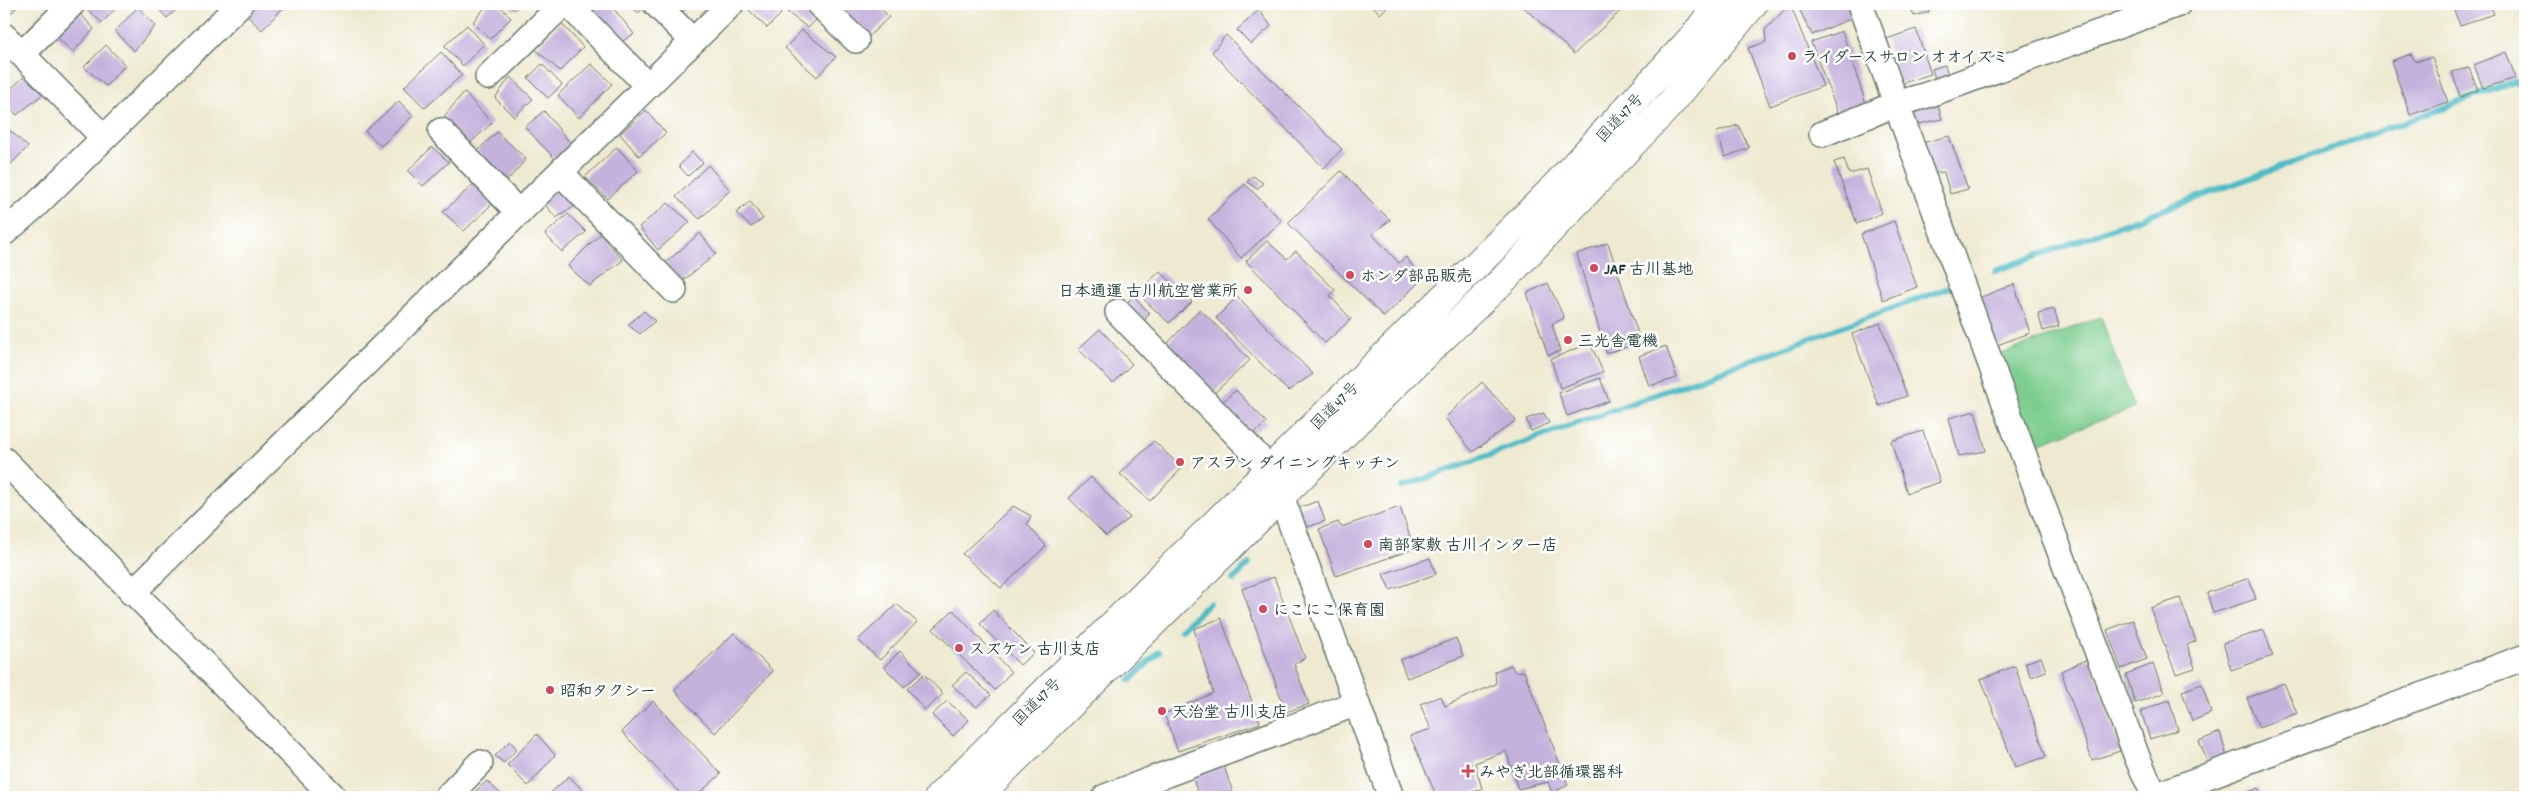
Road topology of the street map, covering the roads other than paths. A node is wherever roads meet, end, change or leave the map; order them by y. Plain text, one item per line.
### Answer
1 (72, 4) edge
2 (240, 4) edge
3 (563, 4) edge
4 (568, 4) edge
5 (656, 4) edge
6 (732, 4) edge
7 (820, 4) edge
8 (1719, 4) edge
9 (1753, 4) edge
10 (1860, 4) edge
11 (2178, 4) edge
12 (4, 36) edge
13 (856, 40) dead end
14 (693, 41) junction
15 (22, 54) junction
16 (488, 77) dead end
17 (648, 86) junction
18 (1896, 104) junction
19 (441, 131) dead end
20 (1822, 134) dead end
21 (103, 137) junction
22 (560, 172) junction
23 (519, 212) junction
24 (4, 233) edge
25 (674, 290) dead end
26 (1118, 312) dead end
27 (4, 460) edge
28 (1270, 469) junction
29 (1281, 496) junction
30 (132, 593) junction
31 (2525, 657) edge
32 (1356, 703) junction
33 (480, 763) dead end
34 (334, 797) edge
35 (447, 797) edge
36 (940, 797) edge
37 (977, 797) edge
38 (1105, 797) edge
39 (1391, 797) edge
40 (2154, 797) edge

1 - 15 street
2 - 21 street
3 - 16 street
4 - 17 street
5 - 14 street
6 - 14 street
7 - 13 street
8 - 28 highway, 国道47号
9 - 29 highway, 国道47号
10 - 18 street
11 - 18 street
12 - 15 street
14 - 17 street
15 - 21 street
17 - 22 street
18 - 20 street
18 - 40 street
19 - 23 street
21 - 24 street
22 - 23 street
22 - 25 street
23 - 30 street
26 - 28 street
27 - 30 street
28 - 36 highway, 国道47号
29 - 32 street
29 - 37 highway, 国道47号
30 - 34 street
31 - 40 street
32 - 38 street
32 - 39 street
33 - 35 street

